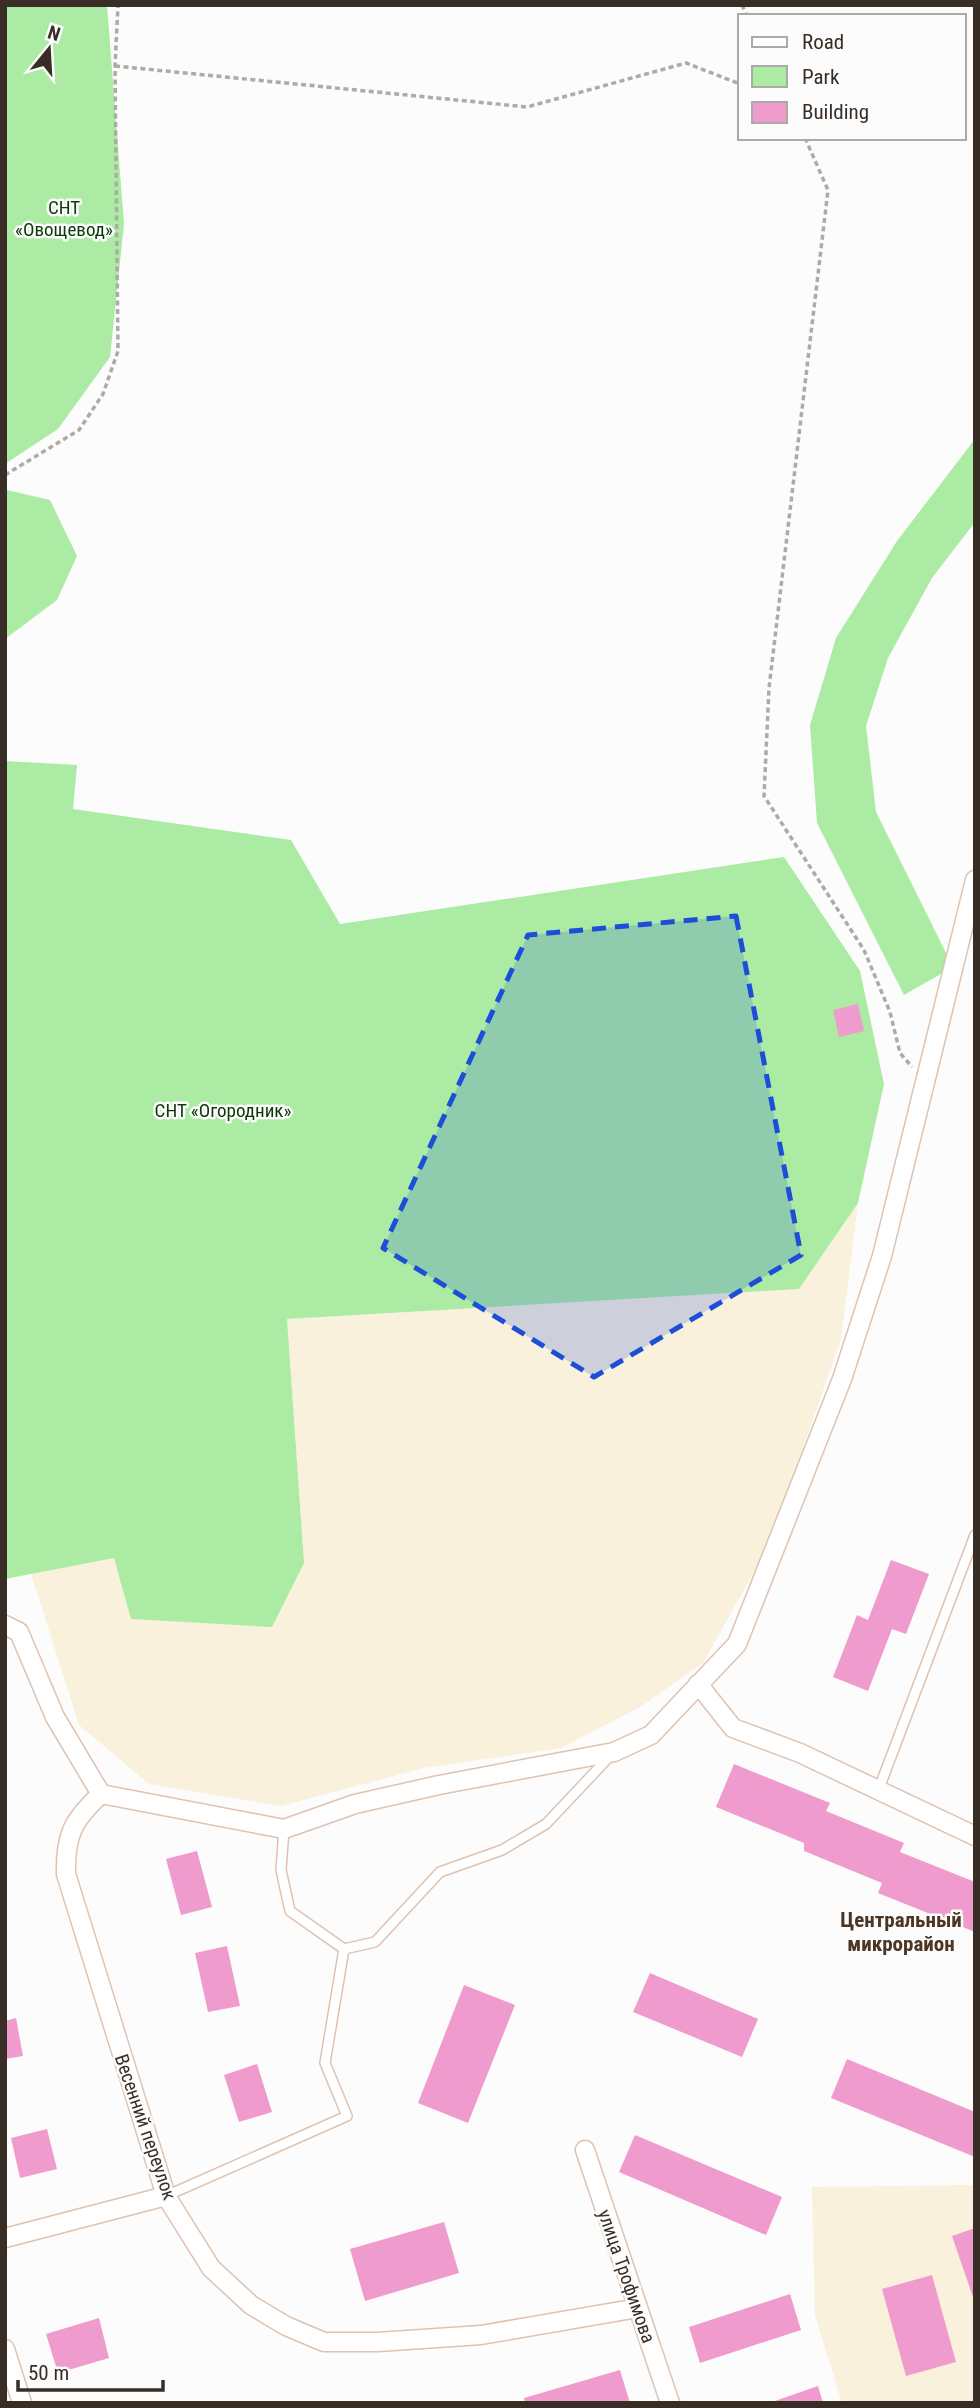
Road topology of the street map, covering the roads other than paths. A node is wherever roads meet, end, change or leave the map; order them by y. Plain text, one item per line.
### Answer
1 (975, 880) edge
2 (975, 1535) edge
3 (5, 1625) edge
4 (698, 1685) junction
5 (614, 1752) junction
6 (878, 1791) junction
7 (101, 1794) junction
8 (284, 1829) junction
9 (975, 1836) edge
10 (344, 1949) junction
11 (585, 2150) dead end
12 (166, 2196) junction
13 (5, 2238) edge
14 (638, 2308) junction
15 (5, 2349) edge
16 (22, 2403) edge
17 (670, 2403) edge

1 - 4 street
2 - 6 lane
3 - 7 street
4 - 5 street
4 - 6 street
5 - 8 street
5 - 10 lane
6 - 9 street
7 - 8 street
7 - 12 street, Весенний переулок
8 - 10 lane
10 - 12 lane
11 - 14 street, улица Трофимова
12 - 13 street
12 - 14 street, Весенний переулок
14 - 17 street, улица Трофимова
15 - 16 street

